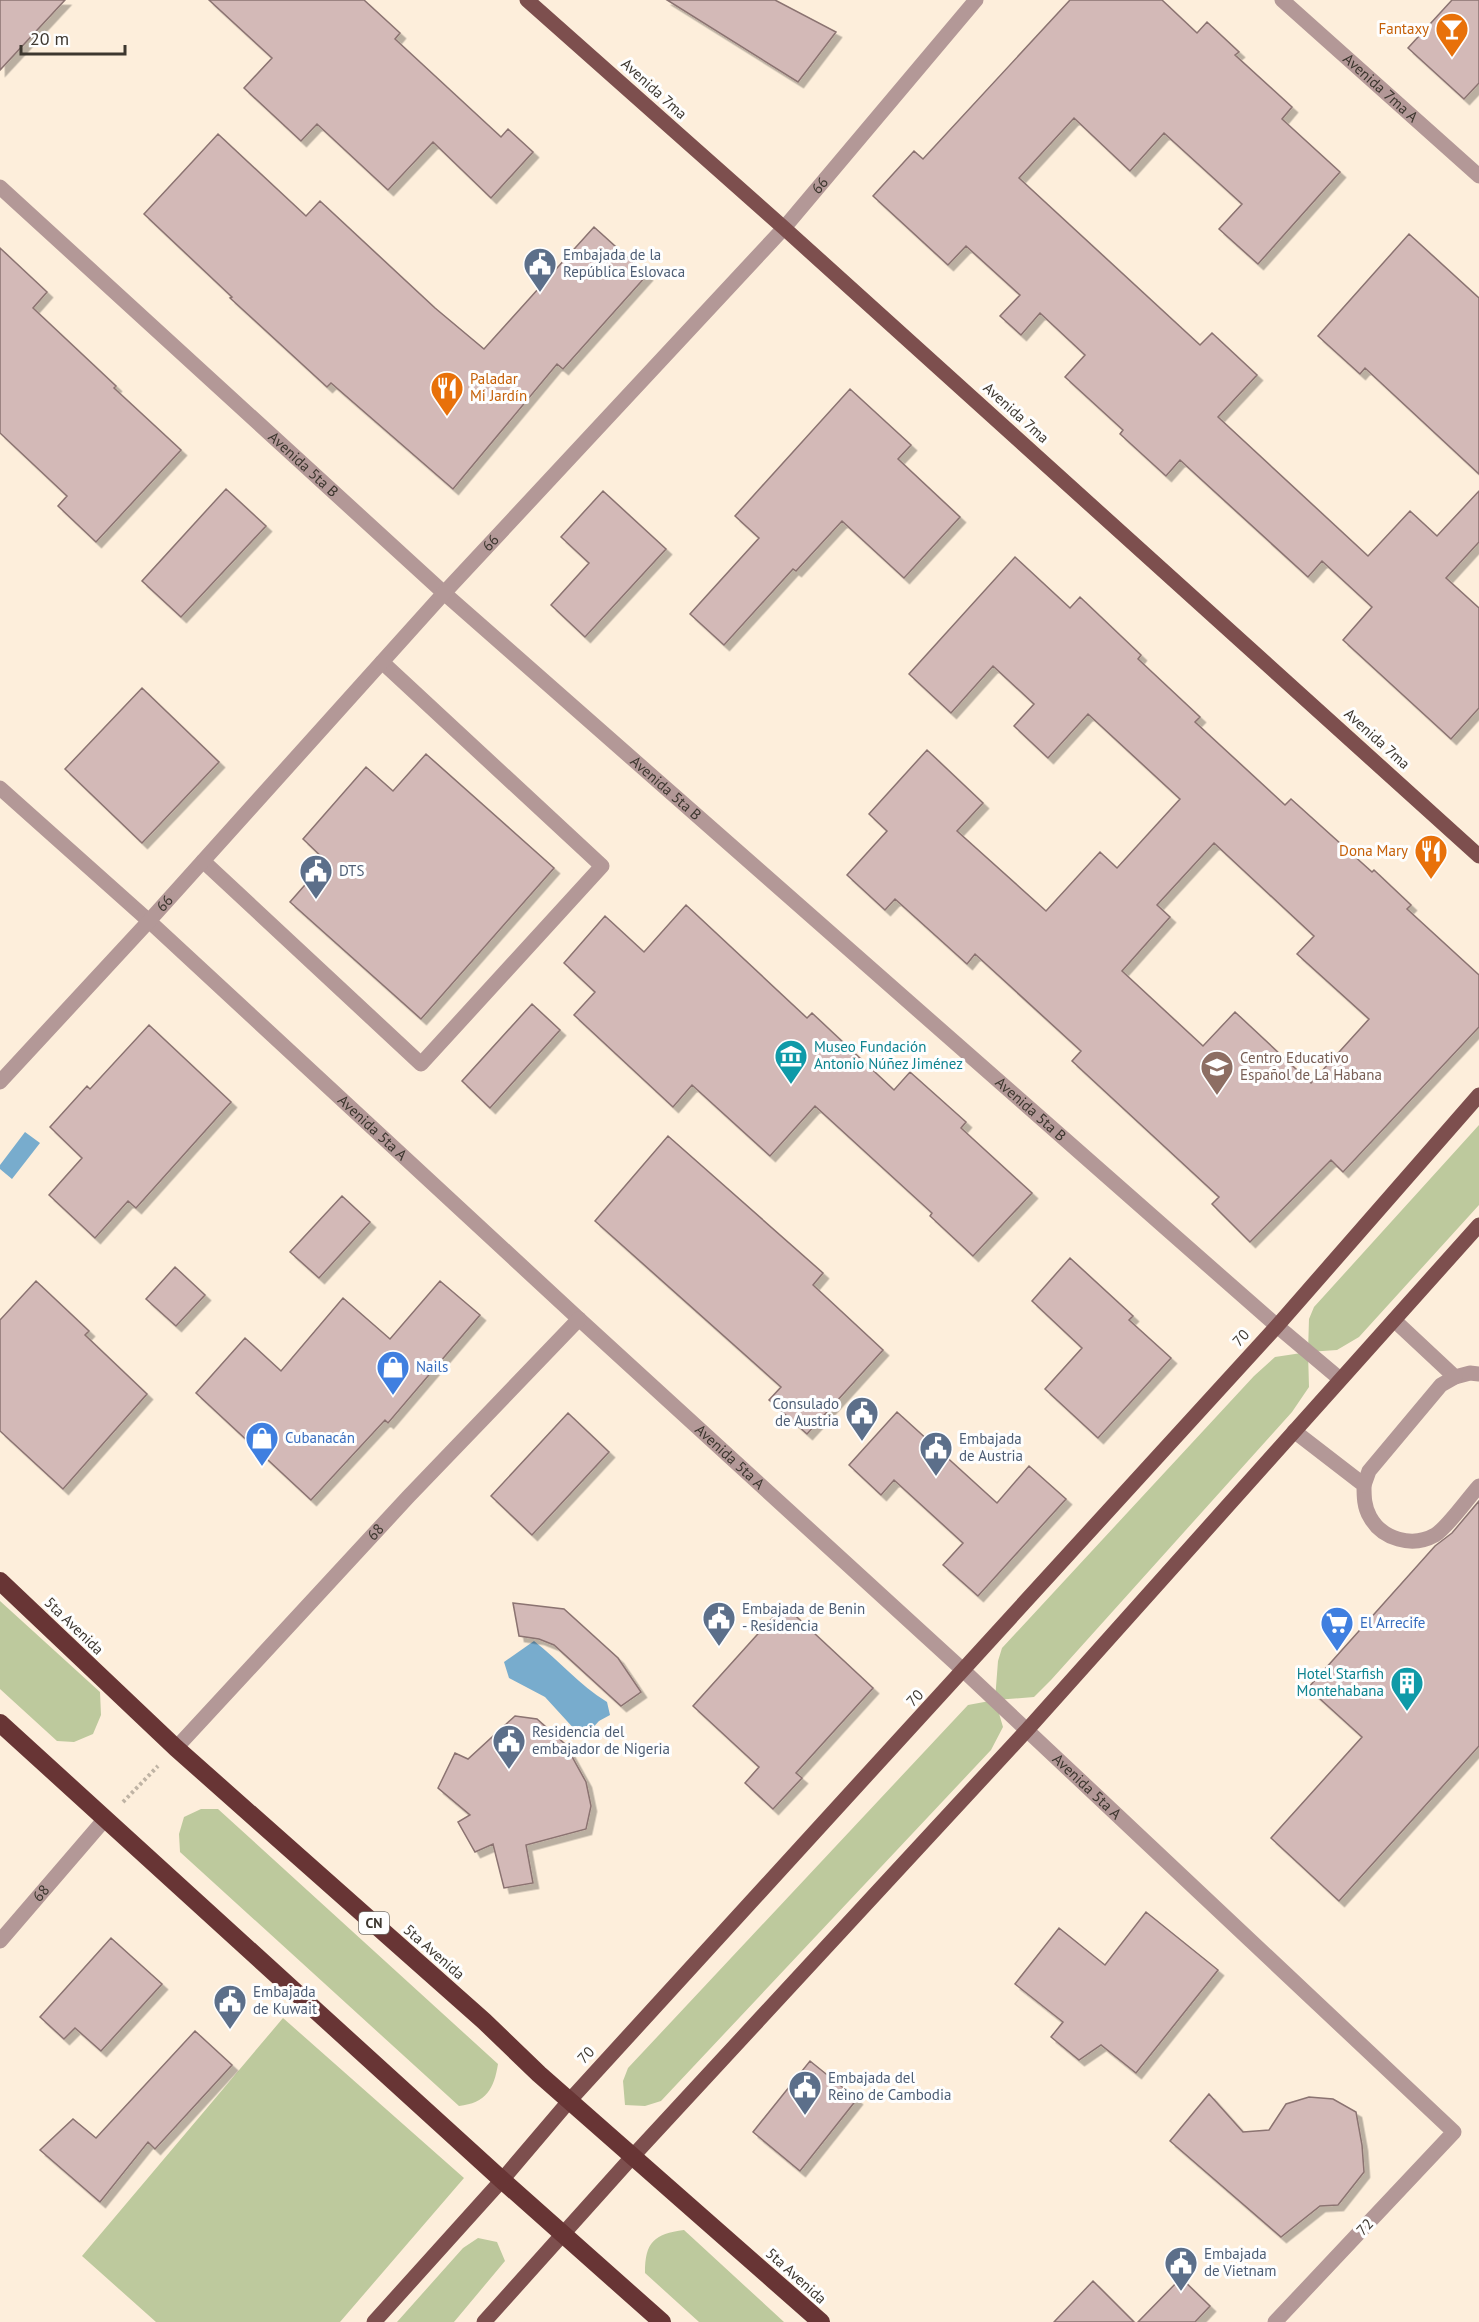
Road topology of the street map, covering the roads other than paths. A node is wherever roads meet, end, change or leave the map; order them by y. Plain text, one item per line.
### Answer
1 (527, 0) edge
2 (976, 0) edge
3 (1282, 0) edge
4 (1479, 176) edge
5 (0, 187) edge
6 (784, 228) junction
7 (444, 593) junction
8 (382, 662) junction
9 (0, 788) edge
10 (1479, 856) edge
11 (203, 861) junction
12 (149, 921) junction
13 (0, 1082) edge
14 (1479, 1095) edge
15 (1479, 1225) edge
16 (579, 1319) junction
17 (1394, 1320) junction
18 (1277, 1326) junction
19 (1479, 1374) edge
20 (1455, 1377) junction
21 (1340, 1379) junction
22 (1294, 1431) junction
23 (1364, 1485) junction
24 (1479, 1486) edge
25 (0, 1581) edge
26 (964, 1671) junction
27 (0, 1723) edge
28 (1027, 1730) junction
29 (176, 1748) junction
30 (105, 1819) junction
31 (0, 1941) edge
32 (570, 2100) junction
33 (1454, 2132) joint
34 (633, 2156) junction
35 (502, 2180) junction
36 (565, 2234) junction
37 (374, 2322) edge
38 (484, 2322) edge
39 (662, 2322) edge
40 (821, 2322) edge
41 (1275, 2322) edge

1 - 6 main road, Avenida 7ma
2 - 6 street, 66
3 - 4 street, Avenida 7ma A
5 - 7 street, Avenida 5ta B
6 - 7 street, 66
6 - 10 main road, Avenida 7ma
7 - 8 street, 66
7 - 18 street, Avenida 5ta B
8 - 11 street, 66
8 - 11 street
9 - 12 street, Avenida 5ta A
11 - 12 street, 66
12 - 13 street, 66
12 - 16 street, Avenida 5ta A
14 - 18 main road, 70
15 - 17 main road
16 - 26 street, Avenida 5ta A
16 - 29 street, 68
17 - 20 street
17 - 21 main road
18 - 21 street, Avenida 5ta B
18 - 26 main road, 70
19 - 20 street
20 - 23 street
21 - 22 main road
22 - 23 street
22 - 28 main road
23 - 24 street
25 - 29 highway, 5ta Avenida / CN
26 - 28 street, Avenida 5ta A
26 - 32 main road, 70
27 - 30 highway
28 - 33 street, Avenida 5ta A
28 - 34 main road
29 - 32 highway, 5ta Avenida / CN
30 - 31 street, 68
30 - 35 highway
32 - 34 highway, 5ta Avenida / CN
32 - 35 main road, 70
33 - 41 street, 72
34 - 36 main road
34 - 40 highway, 5ta Avenida / CN
35 - 36 highway
35 - 37 main road, 70
36 - 38 main road
36 - 39 highway

